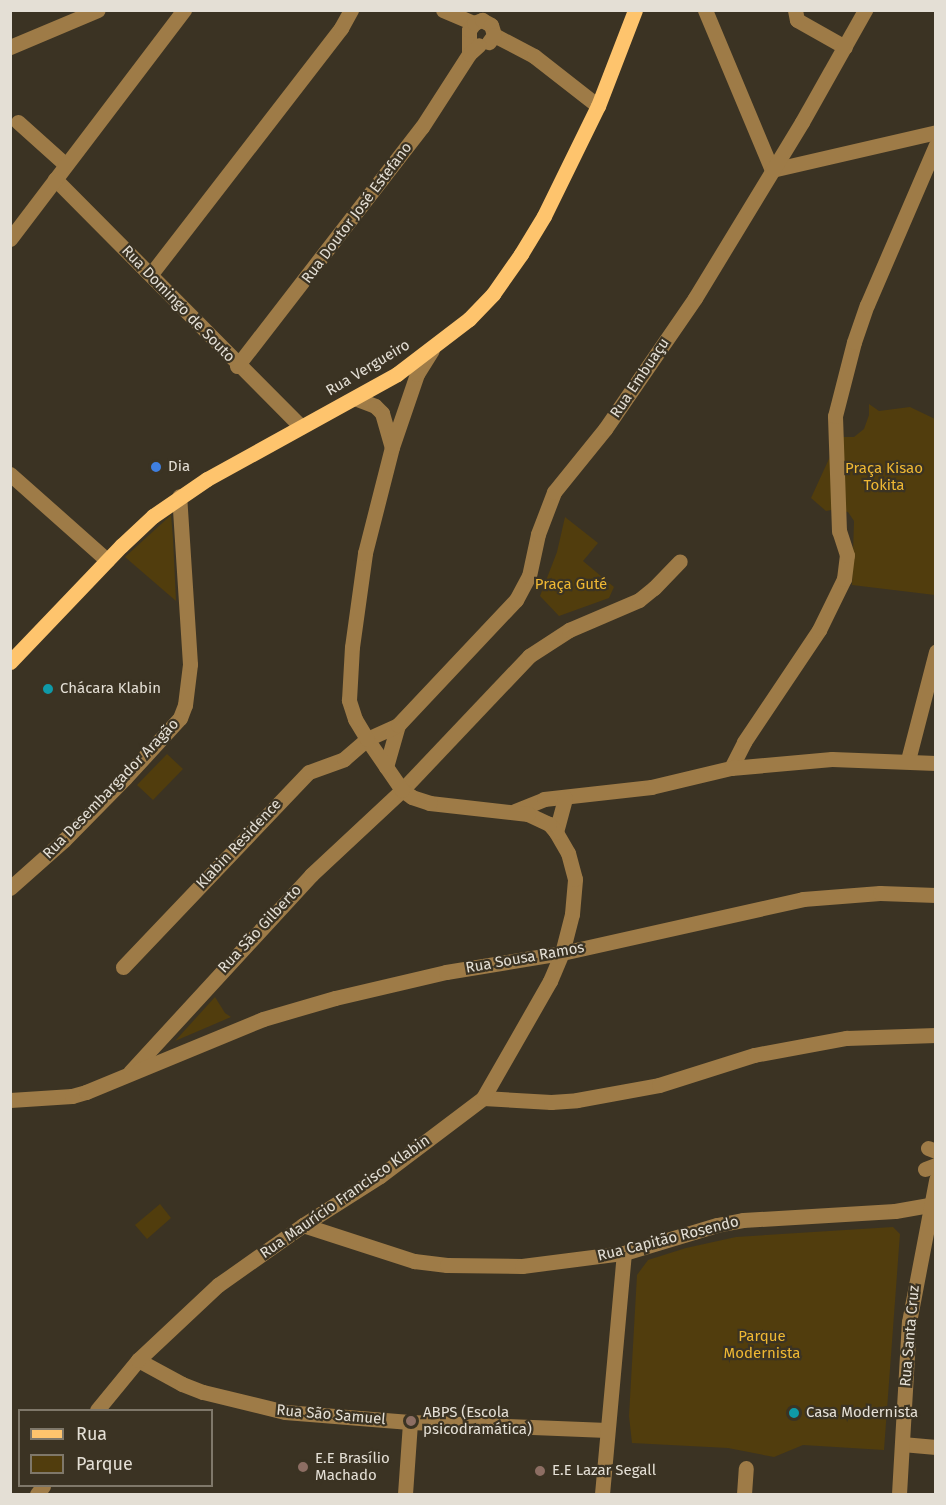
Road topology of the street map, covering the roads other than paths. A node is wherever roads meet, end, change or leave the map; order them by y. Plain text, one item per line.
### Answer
1 (98, 10) edge
2 (184, 10) edge
3 (351, 10) edge
4 (443, 10) edge
5 (635, 10) edge
6 (705, 10) edge
7 (795, 10) edge
8 (865, 10) edge
9 (479, 28) edge
10 (13, 44) edge
11 (845, 47) junction
12 (598, 106) junction
13 (18, 122) dead end
14 (936, 132) edge
15 (936, 145) edge
16 (66, 165) junction
17 (772, 170) junction
18 (56, 180) junction
19 (10, 239) edge
20 (151, 274) junction
21 (432, 350) junction
22 (237, 366) junction
23 (357, 399) junction
24 (301, 428) junction
25 (392, 447) junction
26 (10, 474) edge
27 (179, 496) junction
28 (107, 560) junction
29 (680, 561) dead end
30 (936, 652) edge
31 (10, 662) edge
32 (398, 725) junction
33 (367, 739) junction
34 (908, 760) junction
35 (936, 763) edge
36 (386, 767) junction
37 (731, 768) junction
38 (402, 790) junction
39 (565, 798) junction
40 (515, 811) junction
41 (556, 832) junction
42 (10, 888) edge
43 (936, 895) edge
44 (562, 953) junction
45 (123, 967) dead end
46 (936, 1035) edge
47 (126, 1076) junction
48 (483, 1098) junction
49 (10, 1100) edge
50 (932, 1171) edge
51 (930, 1205) junction
52 (895, 1211) junction
53 (926, 1221) junction
54 (303, 1225) junction
55 (624, 1253) junction
56 (138, 1360) junction
57 (98, 1409) edge
58 (410, 1422) junction
59 (607, 1430) junction
60 (902, 1444) junction
61 (936, 1447) edge
62 (746, 1468) dead end
63 (405, 1494) edge
64 (602, 1494) edge
65 (744, 1494) edge
66 (899, 1494) edge

1 - 10 street
2 - 16 street
3 - 20 street
4 - 9 street
5 - 12 main road, Rua Vergueiro
6 - 17 street
7 - 11 street
8 - 11 street, Rua Embuaçu
9 - 12 street
9 - 22 street, Rua Doutor José Estefano
11 - 17 street, Rua Embuaçu
12 - 21 main road, Rua Vergueiro
13 - 16 street
14 - 17 street
15 - 37 street
16 - 18 street
17 - 32 street, Rua Embuaçu
18 - 19 street
18 - 20 street, Rua Domingo de Souto
20 - 22 street, Rua Domingo de Souto
21 - 23 main road, Rua Vergueiro
21 - 25 street
22 - 24 street, Rua Domingo de Souto
23 - 24 main road, Rua Vergueiro
23 - 25 street
24 - 27 main road, Rua Vergueiro
25 - 33 street
26 - 28 street
27 - 28 main road, Rua Vergueiro
27 - 42 street, Rua Desembargador Aragão
28 - 31 main road, Rua Vergueiro
29 - 38 street, Rua São Gilberto
30 - 34 street
32 - 33 street, Rua Embuaçu
32 - 36 street, Rua Embuaçu
33 - 36 street
33 - 45 street, Klabin Residence
34 - 35 street
34 - 37 street
36 - 38 street
37 - 39 street
38 - 40 street
38 - 47 street, Rua São Gilberto
39 - 40 street
39 - 41 street
40 - 41 street
41 - 44 street, Rua Maurício Francisco Klabin
43 - 44 street, Rua Sousa Ramos
44 - 47 street, Rua Sousa Ramos
44 - 48 street, Rua Maurício Francisco Klabin
46 - 48 street
47 - 49 street, Rua Sousa Ramos
48 - 54 street, Rua Maurício Francisco Klabin
50 - 51 street, Rua Santa Cruz
51 - 52 street, Rua Capitão Rosendo
51 - 53 street, Rua Santa Cruz
52 - 53 street, Rua Capitão Rosendo
52 - 55 street, Rua Capitão Rosendo
53 - 60 street, Rua Santa Cruz
54 - 55 street, Rua Capitão Rosendo
54 - 56 street, Rua Maurício Francisco Klabin
55 - 59 street
56 - 57 street, Rua Maurício Francisco Klabin
56 - 58 street, Rua São Samuel
58 - 59 street, Rua São Samuel
58 - 63 street
59 - 64 street
60 - 61 street
60 - 66 street, Rua Santa Cruz
62 - 65 street

